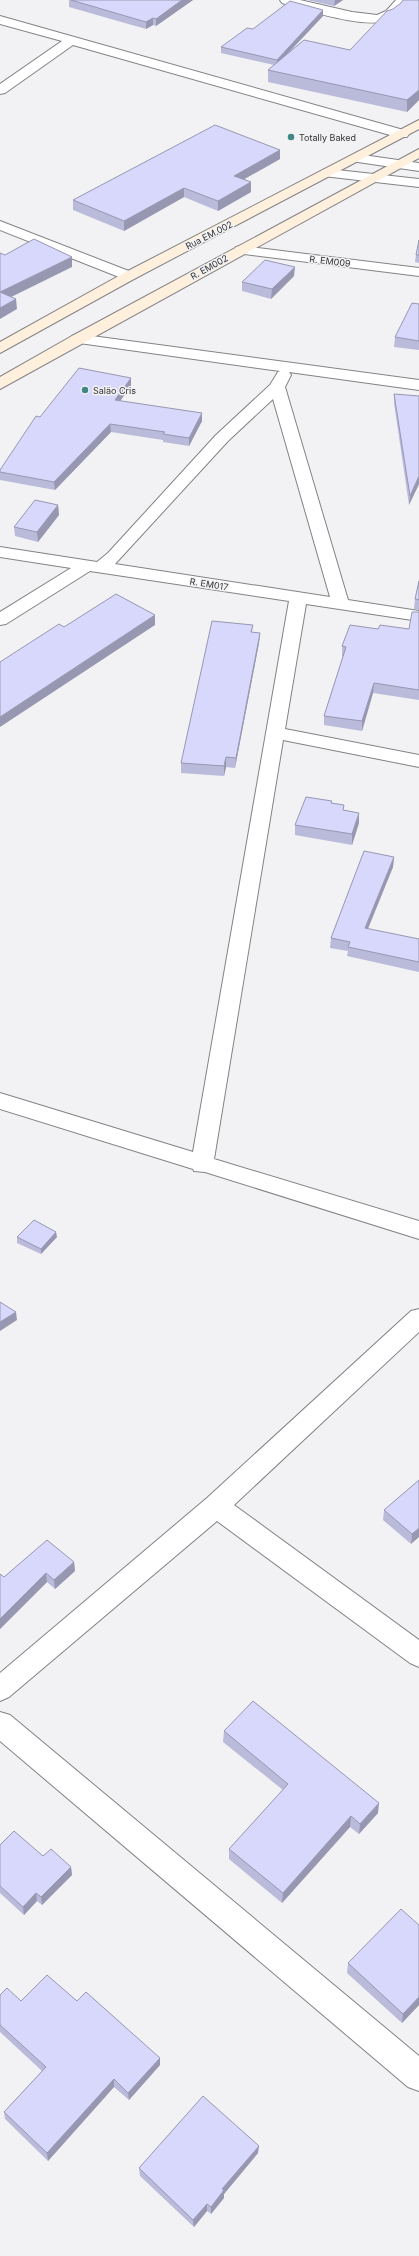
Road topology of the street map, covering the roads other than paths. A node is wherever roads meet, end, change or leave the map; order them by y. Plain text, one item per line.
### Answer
1 (286, 0) edge
2 (402, 0) edge
3 (0, 20) edge
4 (72, 40) junction
5 (0, 90) edge
6 (419, 124) edge
7 (402, 134) junction
8 (419, 153) edge
9 (356, 158) junction
10 (399, 165) junction
11 (419, 167) edge
12 (328, 173) junction
13 (371, 179) junction
14 (419, 183) edge
15 (0, 225) edge
16 (240, 250) junction
17 (419, 272) edge
18 (129, 276) junction
19 (77, 339) junction
20 (0, 348) edge
21 (287, 367) junction
22 (0, 384) edge
23 (419, 385) edge
24 (277, 387) junction
25 (0, 552) edge
26 (94, 567) junction
27 (298, 598) junction
28 (340, 603) junction
29 (419, 616) edge
30 (0, 620) edge
31 (275, 734) junction
32 (419, 761) edge
33 (0, 1102) edge
34 (202, 1165) junction
35 (419, 1230) edge
36 (419, 1318) edge
37 (216, 1506) junction
38 (419, 1655) edge
39 (0, 1690) edge
40 (0, 1724) edge
41 (419, 2076) edge

1 - 2 street
3 - 4 street
4 - 5 street
4 - 7 street
6 - 7 street, Rua EM.002
7 - 9 street, Rua EM.002
8 - 10 street, R. EM002
9 - 10 street
9 - 12 street, Rua EM.002
10 - 11 street
10 - 13 street, R. EM002
12 - 13 street
12 - 18 street, Rua EM.002
13 - 14 street
13 - 16 street, R. EM002
15 - 18 street
16 - 17 street, R. EM009
16 - 19 street, R. EM002
18 - 20 street, Rua EM.002
19 - 21 street
19 - 22 street, R. EM002
21 - 23 street
21 - 24 street
24 - 26 street
24 - 28 street
25 - 26 street, R. EM017
26 - 27 street, R. EM017
26 - 30 street
27 - 28 street, R. EM017
27 - 31 street
28 - 29 street, R. EM017
31 - 32 street
31 - 34 street
33 - 34 street
34 - 35 street
36 - 37 street
37 - 38 street
37 - 39 street
40 - 41 street

